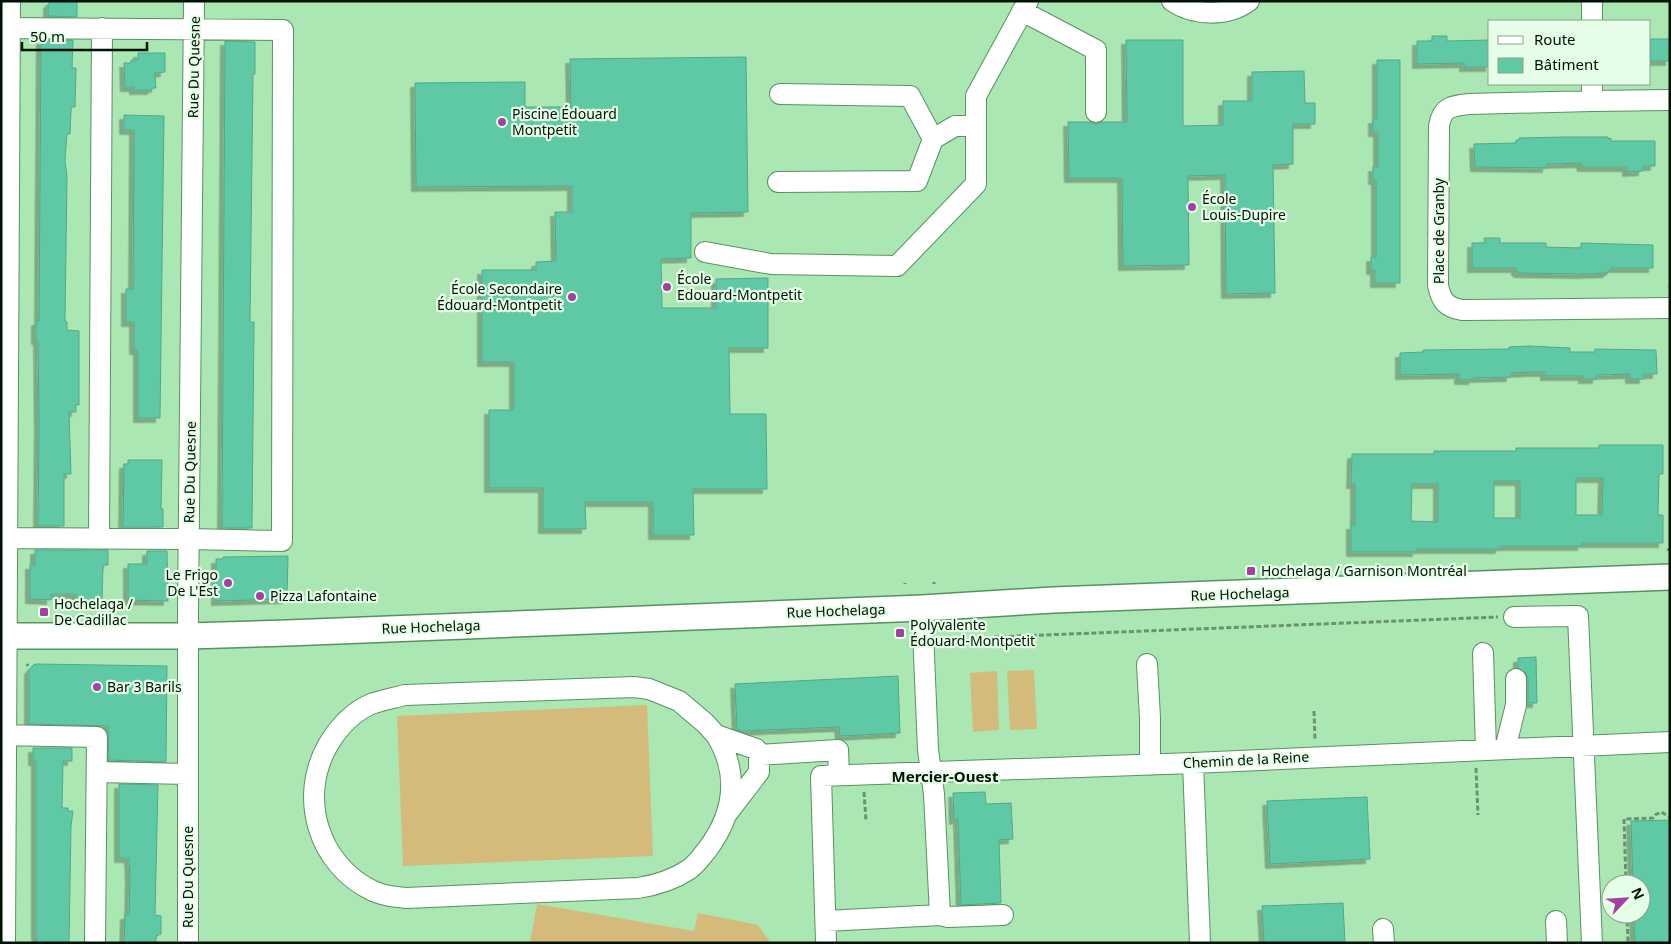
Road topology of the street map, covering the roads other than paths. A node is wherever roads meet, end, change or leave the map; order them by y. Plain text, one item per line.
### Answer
1 (10, 1) edge
2 (194, 1) edge
3 (1172, 1) edge
4 (1249, 1) edge
5 (1592, 1) edge
6 (1025, 6) edge
7 (1592, 20) edge
8 (5, 28) edge
9 (102, 28) junction
10 (194, 29) junction
11 (1592, 93) edge
12 (780, 94) dead end
13 (1670, 100) edge
14 (1096, 112) dead end
15 (975, 126) junction
16 (933, 139) junction
17 (778, 182) dead end
18 (705, 252) dead end
19 (1670, 308) edge
20 (4, 538) edge
21 (98, 539) junction
22 (189, 539) junction
23 (1670, 577) edge
24 (922, 608) junction
25 (1514, 616) road end
26 (4, 636) edge
27 (188, 636) junction
28 (1483, 653) dead end
29 (1147, 664) dead end
30 (1516, 679) dead end
31 (4, 735) edge
32 (716, 736) junction
33 (1670, 742) edge
34 (1584, 746) junction
35 (1496, 749) junction
36 (758, 755) junction
37 (1193, 763) junction
38 (1150, 765) junction
39 (96, 772) junction
40 (932, 773) junction
41 (188, 774) junction
42 (830, 776) junction
43 (726, 815) junction
44 (1003, 915) dead end
45 (940, 916) junction
46 (826, 921) junction
47 (1556, 921) dead end
48 (5, 943) edge
49 (96, 943) edge
50 (188, 943) edge
51 (826, 943) edge
52 (1200, 943) edge
53 (1557, 943) edge
54 (1592, 943) edge

1 - 8 street
2 - 10 street, Rue Du Quesne
3 - 4 street
5 - 7 street
6 - 14 street
6 - 15 street
8 - 9 street
8 - 20 street
9 - 10 street
9 - 21 street
10 - 22 street, Rue Du Quesne
10 - 22 street
11 - 13 street
11 - 19 street, Place de Granby
12 - 16 street
15 - 16 street
15 - 18 street
16 - 17 street
20 - 21 street
20 - 26 street
21 - 22 street
22 - 27 street, Rue Du Quesne
23 - 24 main road, Rue Hochelaga
24 - 27 main road, Rue Hochelaga
24 - 40 street
25 - 34 street
26 - 27 main road, Rue Hochelaga
26 - 31 street
27 - 41 street, Rue Du Quesne
28 - 35 street
29 - 38 street
30 - 35 street
31 - 39 street
31 - 48 street
32 - 36 street
32 - 43 street
32 - 43 street
33 - 34 street, Chemin de la Reine
34 - 35 street, Chemin de la Reine
34 - 54 street
35 - 37 street, Chemin de la Reine
36 - 42 street
36 - 43 street
37 - 38 street, Chemin de la Reine
37 - 52 street
38 - 40 street, Chemin de la Reine
39 - 41 street
39 - 49 street
40 - 42 street, Chemin de la Reine
40 - 45 street
41 - 50 street, Rue Du Quesne
42 - 46 street
44 - 45 street
45 - 46 street
46 - 51 street
47 - 53 street

